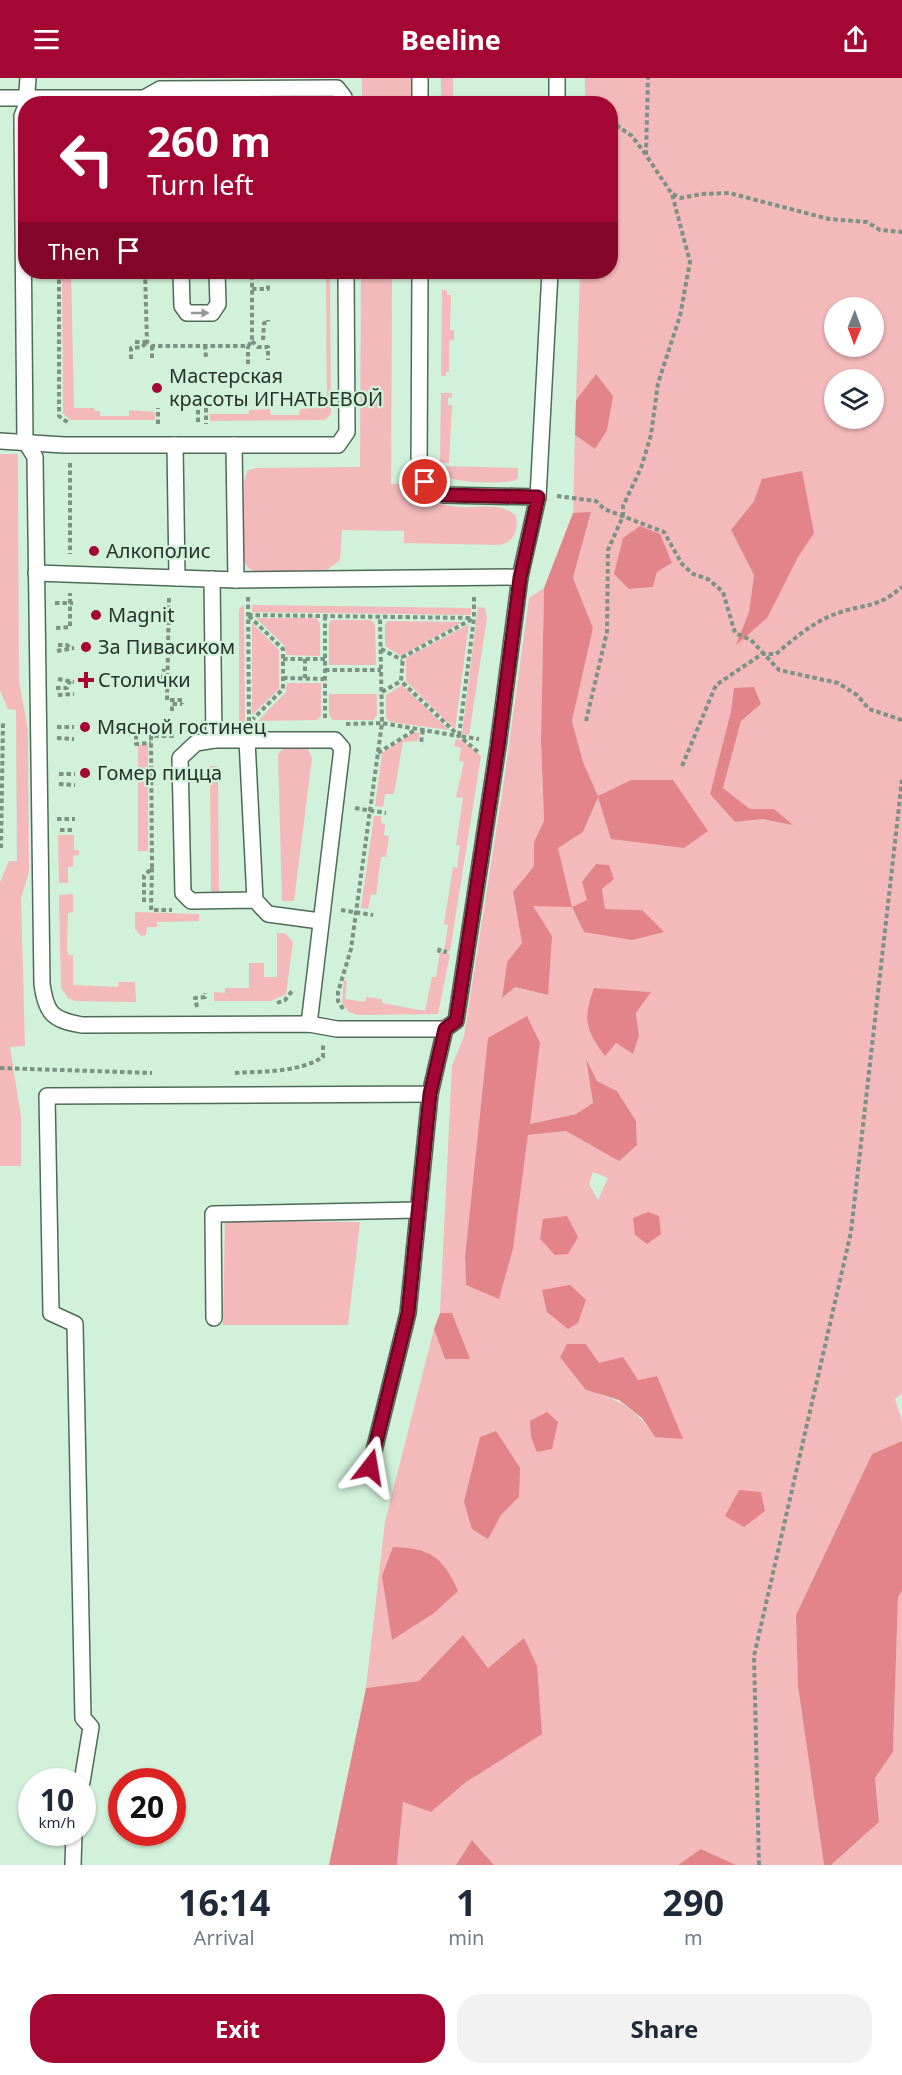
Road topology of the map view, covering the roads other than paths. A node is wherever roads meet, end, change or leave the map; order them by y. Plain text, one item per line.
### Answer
1 (28, 78) edge
2 (420, 78) edge
3 (557, 78) edge
4 (162, 84) edge
5 (27, 96) edge
6 (147, 96) edge
7 (176, 96) edge
8 (215, 96) edge
9 (343, 96) edge
10 (420, 96) edge
11 (557, 96) edge
12 (0, 98) edge
13 (18, 101) edge
14 (24, 279) edge
15 (181, 279) edge
16 (217, 279) edge
17 (346, 279) edge
18 (420, 279) edge
19 (550, 279) edge
20 (0, 441) edge
21 (25, 441) junction
22 (175, 445) junction
23 (234, 445) junction
24 (538, 497) junction
25 (36, 573) junction
26 (520, 578) junction
27 (212, 579) junction
28 (236, 580) junction
29 (172, 583) junction
30 (214, 740) junction
31 (247, 740) junction
32 (255, 900) junction
33 (321, 921) junction
34 (315, 1025) junction
35 (445, 1029) junction
36 (430, 1094) junction
37 (418, 1210) junction
38 (214, 1318) dead end
39 (370, 1467) dead end
40 (84, 1768) edge
41 (74, 1846) edge
42 (73, 1865) edge

1 - 5 lane
2 - 10 lane
3 - 11 lane
4 - 6 lane
4 - 7 lane
8 - 9 lane
12 - 13 lane
14 - 21 lane
15 -> 16 lane
17 - 23 lane
18 - 24 lane
19 - 24 lane
20 - 21 lane
21 - 22 lane
21 - 25 lane
22 - 23 lane
22 - 29 lane
23 - 28 lane
24 - 26 lane
25 - 29 lane
25 - 34 lane
26 - 28 lane
26 - 35 lane
27 - 28 lane
27 - 29 lane
27 - 30 lane
30 - 31 lane
30 - 32 lane
31 - 32 lane
31 - 33 lane
32 - 33 lane
33 - 34 lane
34 - 35 lane
35 - 36 lane
36 - 37 lane
36 - 40 lane
37 - 38 lane
37 - 39 lane
41 - 42 lane

